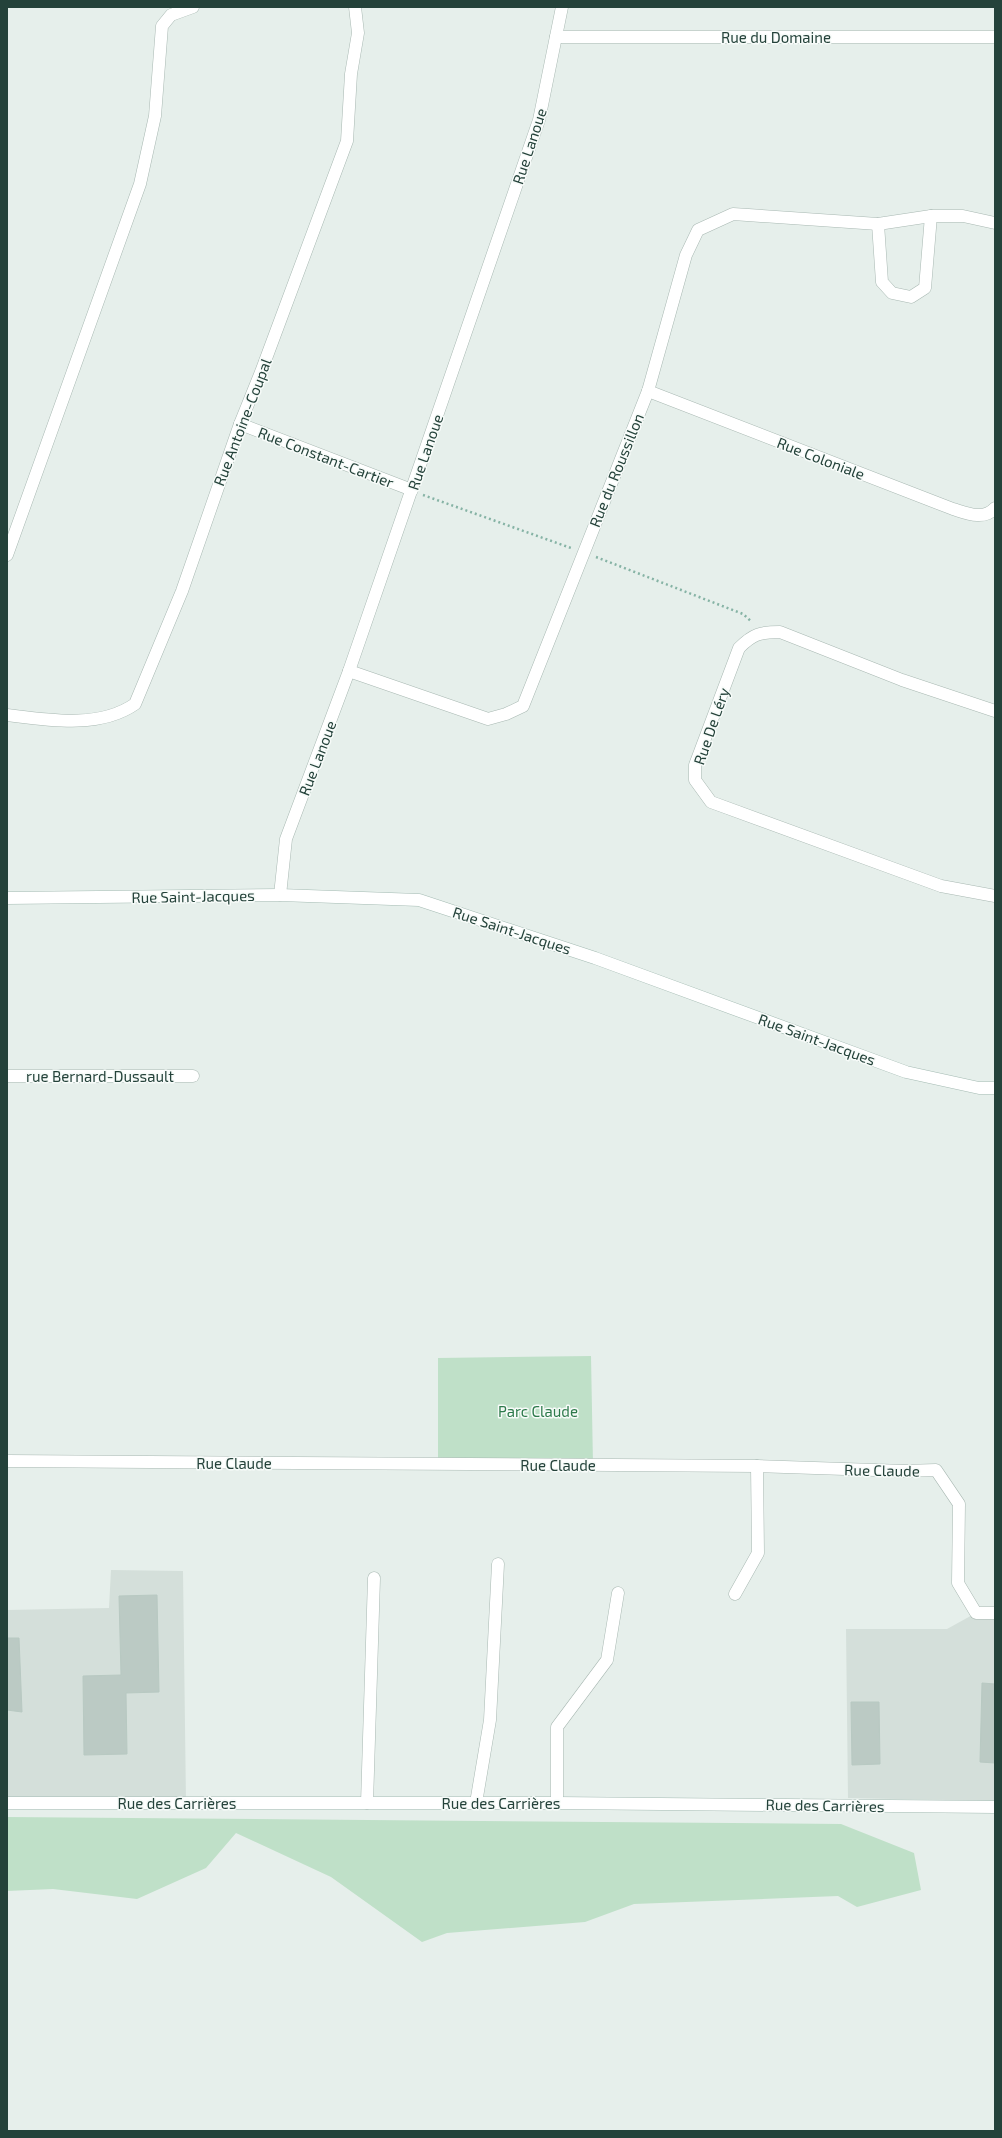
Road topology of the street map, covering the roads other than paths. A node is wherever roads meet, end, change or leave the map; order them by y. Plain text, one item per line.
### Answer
1 (193, 7) edge
2 (355, 7) edge
3 (562, 7) edge
4 (556, 37) junction
5 (995, 37) edge
6 (931, 216) junction
7 (878, 224) junction
8 (995, 224) edge
9 (648, 390) junction
10 (240, 424) junction
11 (412, 490) junction
12 (995, 508) edge
13 (7, 555) edge
14 (349, 671) junction
15 (995, 711) edge
16 (7, 715) edge
17 (280, 895) junction
18 (995, 896) edge
19 (7, 898) edge
20 (7, 1076) edge
21 (193, 1076) dead end
22 (995, 1088) edge
23 (7, 1461) edge
24 (757, 1466) junction
25 (498, 1564) dead end
26 (374, 1578) dead end
27 (618, 1593) dead end
28 (735, 1594) dead end
29 (995, 1613) edge
30 (7, 1803) edge
31 (367, 1803) junction
32 (476, 1803) junction
33 (557, 1803) junction
34 (995, 1807) edge

1 - 13 street
2 - 10 street, Rue Antoine-Coupal
3 - 4 street, Rue Lanoue
4 - 5 street, Rue du Domaine
4 - 11 street, Rue Lanoue
6 - 7 street, Rue du Roussillon
6 - 7 street
6 - 8 street, Rue du Roussillon
7 - 9 street, Rue du Roussillon
9 - 12 street, Rue Coloniale
9 - 14 street, Rue du Roussillon
10 - 11 street, Rue Constant-Cartier
10 - 16 street, Rue Antoine-Coupal
11 - 14 street, Rue Lanoue
14 - 17 street, Rue Lanoue
15 - 18 street, Rue De Léry
17 - 19 street, Rue Saint-Jacques
17 - 22 street, Rue Saint-Jacques
20 - 21 street, rue Bernard-Dussault
23 - 24 street, Rue Claude
24 - 28 street
24 - 29 street, Rue Claude
25 - 32 street
26 - 31 street
27 - 33 street
30 - 31 street, Rue des Carrières
31 - 32 street, Rue des Carrières
32 - 33 street, Rue des Carrières
33 - 34 street, Rue des Carrières

